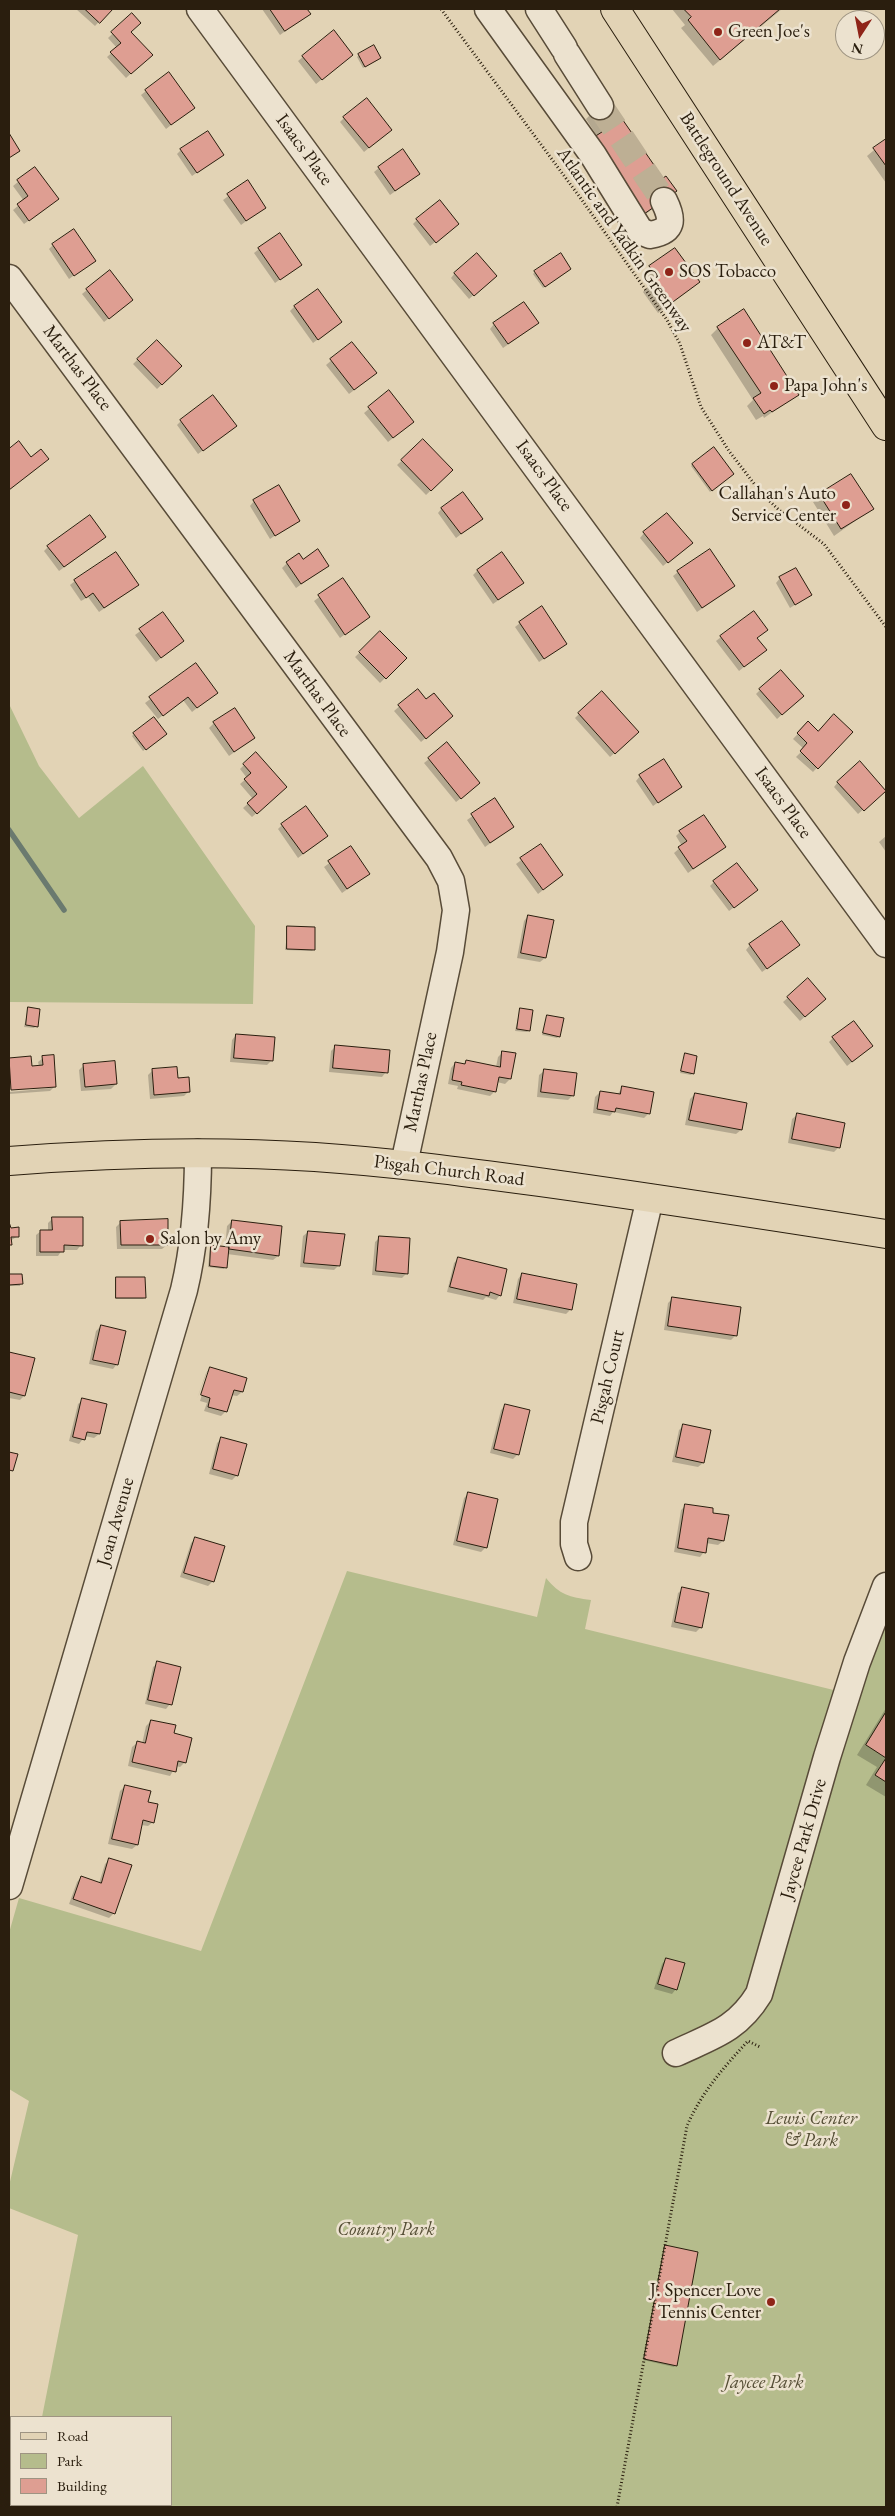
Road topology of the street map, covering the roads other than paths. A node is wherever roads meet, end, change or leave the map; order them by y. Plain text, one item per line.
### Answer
1 (200, 9) edge
2 (488, 9) edge
3 (539, 9) edge
4 (615, 9) edge
5 (600, 106) tunnel mouth
6 (664, 201) tunnel mouth
7 (9, 278) edge
8 (886, 426) edge
9 (886, 944) edge
10 (198, 1153) junction
11 (9, 1161) edge
12 (404, 1164) junction
13 (650, 1198) junction
14 (886, 1234) edge
15 (578, 1557) dead end
16 (886, 1586) edge
17 (9, 1886) edge
18 (676, 2053) dead end

1 - 9 street, Isaacs Place
2 - 6 street
3 - 5 street
4 - 8 main road, Battleground Avenue
7 - 12 street, Marthas Place
10 - 11 main road, Pisgah Church Road
10 - 12 main road, Pisgah Church Road
10 - 17 street, Joan Avenue
12 - 13 main road, Pisgah Church Road
13 - 14 main road, Pisgah Church Road
13 - 15 street, Pisgah Court
16 - 18 street, Jaycee Park Drive

